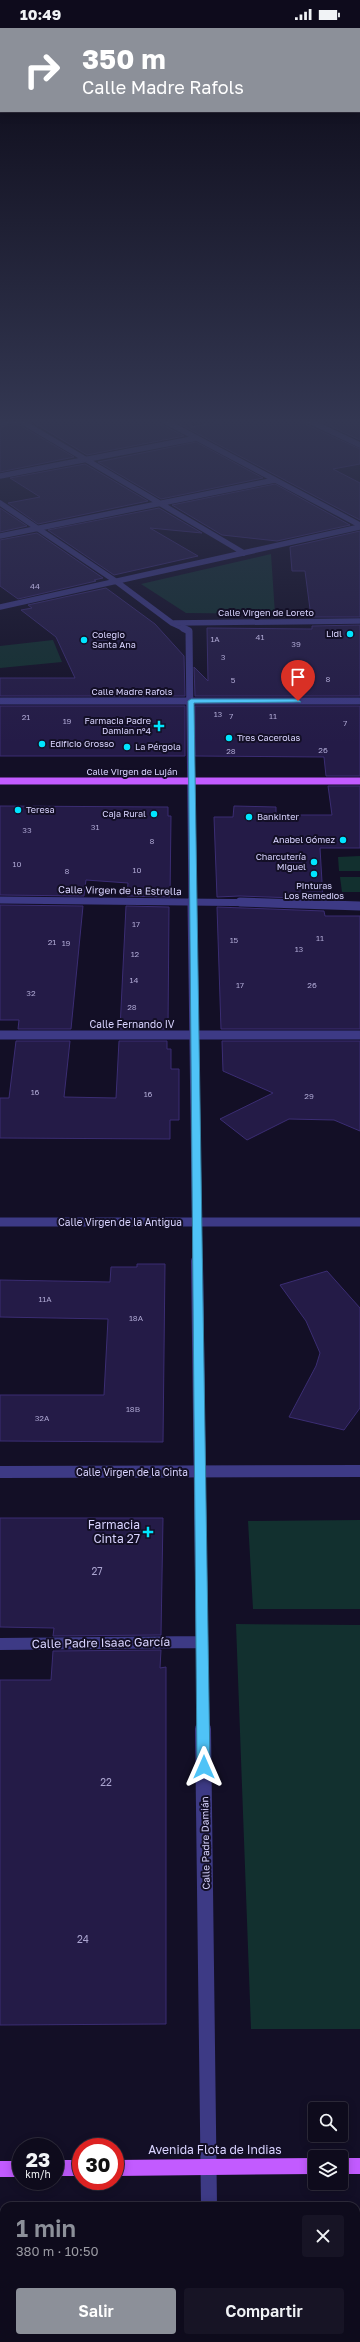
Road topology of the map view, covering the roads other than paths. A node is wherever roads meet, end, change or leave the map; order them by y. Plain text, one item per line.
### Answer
1 (42, 527) edge
2 (200, 527) edge
3 (356, 527) edge
4 (37, 528) junction
5 (0, 536) edge
6 (244, 553) junction
7 (117, 582) junction
8 (0, 607) edge
9 (360, 622) edge
10 (172, 623) junction
11 (0, 701) edge
12 (191, 701) junction
13 (360, 701) edge
14 (190, 781) junction
15 (360, 781) edge
16 (0, 782) edge
17 (0, 900) edge
18 (193, 901) junction
19 (360, 906) edge
20 (360, 1035) edge
21 (0, 1036) edge
22 (195, 1036) junction
23 (0, 1222) edge
24 (197, 1222) junction
25 (360, 1222) edge
26 (360, 1471) edge
27 (0, 1472) edge
28 (200, 1472) junction
29 (202, 1642) junction
30 (0, 1644) edge
31 (208, 2166) junction
32 (308, 2166) edge
33 (348, 2166) edge
34 (360, 2166) edge
35 (124, 2168) edge
36 (0, 2169) edge
37 (12, 2169) edge
38 (209, 2202) edge

1 - 4 street
2 - 6 street
3 - 6 street
4 - 5 street
4 - 7 street, Calle Padre Damián
6 - 7 street
7 - 8 street
7 - 10 street, Calle Padre Damián
9 - 10 street, Calle Virgen de Loreto
10 - 12 street, Calle Padre Damián
11 - 12 street, Calle Madre Rafols
12 - 13 street, Calle Madre Rafols
12 - 14 street, Calle Padre Damián
14 - 15 main road, Calle Virgen de Luján
14 - 16 main road, Calle Virgen de Luján
14 - 18 street, Calle Padre Damián
17 - 18 street, Calle Virgen de la Estrella
18 - 19 street, Calle Virgen de la Estrella
18 - 22 street, Calle Padre Damián
20 - 22 street, Calle Fernando IV
21 - 22 street, Calle Fernando IV
22 - 24 street, Calle Padre Damián
23 - 24 street, Calle Virgen de la Antigua
24 - 25 street, Calle Virgen de la Antigua
24 - 28 street, Calle Padre Damián
26 - 28 street, Calle Virgen de la Cinta
27 - 28 street, Calle Virgen de la Cinta
28 - 29 street, Calle Padre Damián
29 - 30 street, Calle Padre Isaac García
29 - 31 street, Calle Padre Damián
31 - 32 main road, Avenida Flota de Indias
31 - 35 main road, Avenida Flota de Indias
31 - 38 street, Calle Padre Damián
33 - 34 main road
36 - 37 main road

